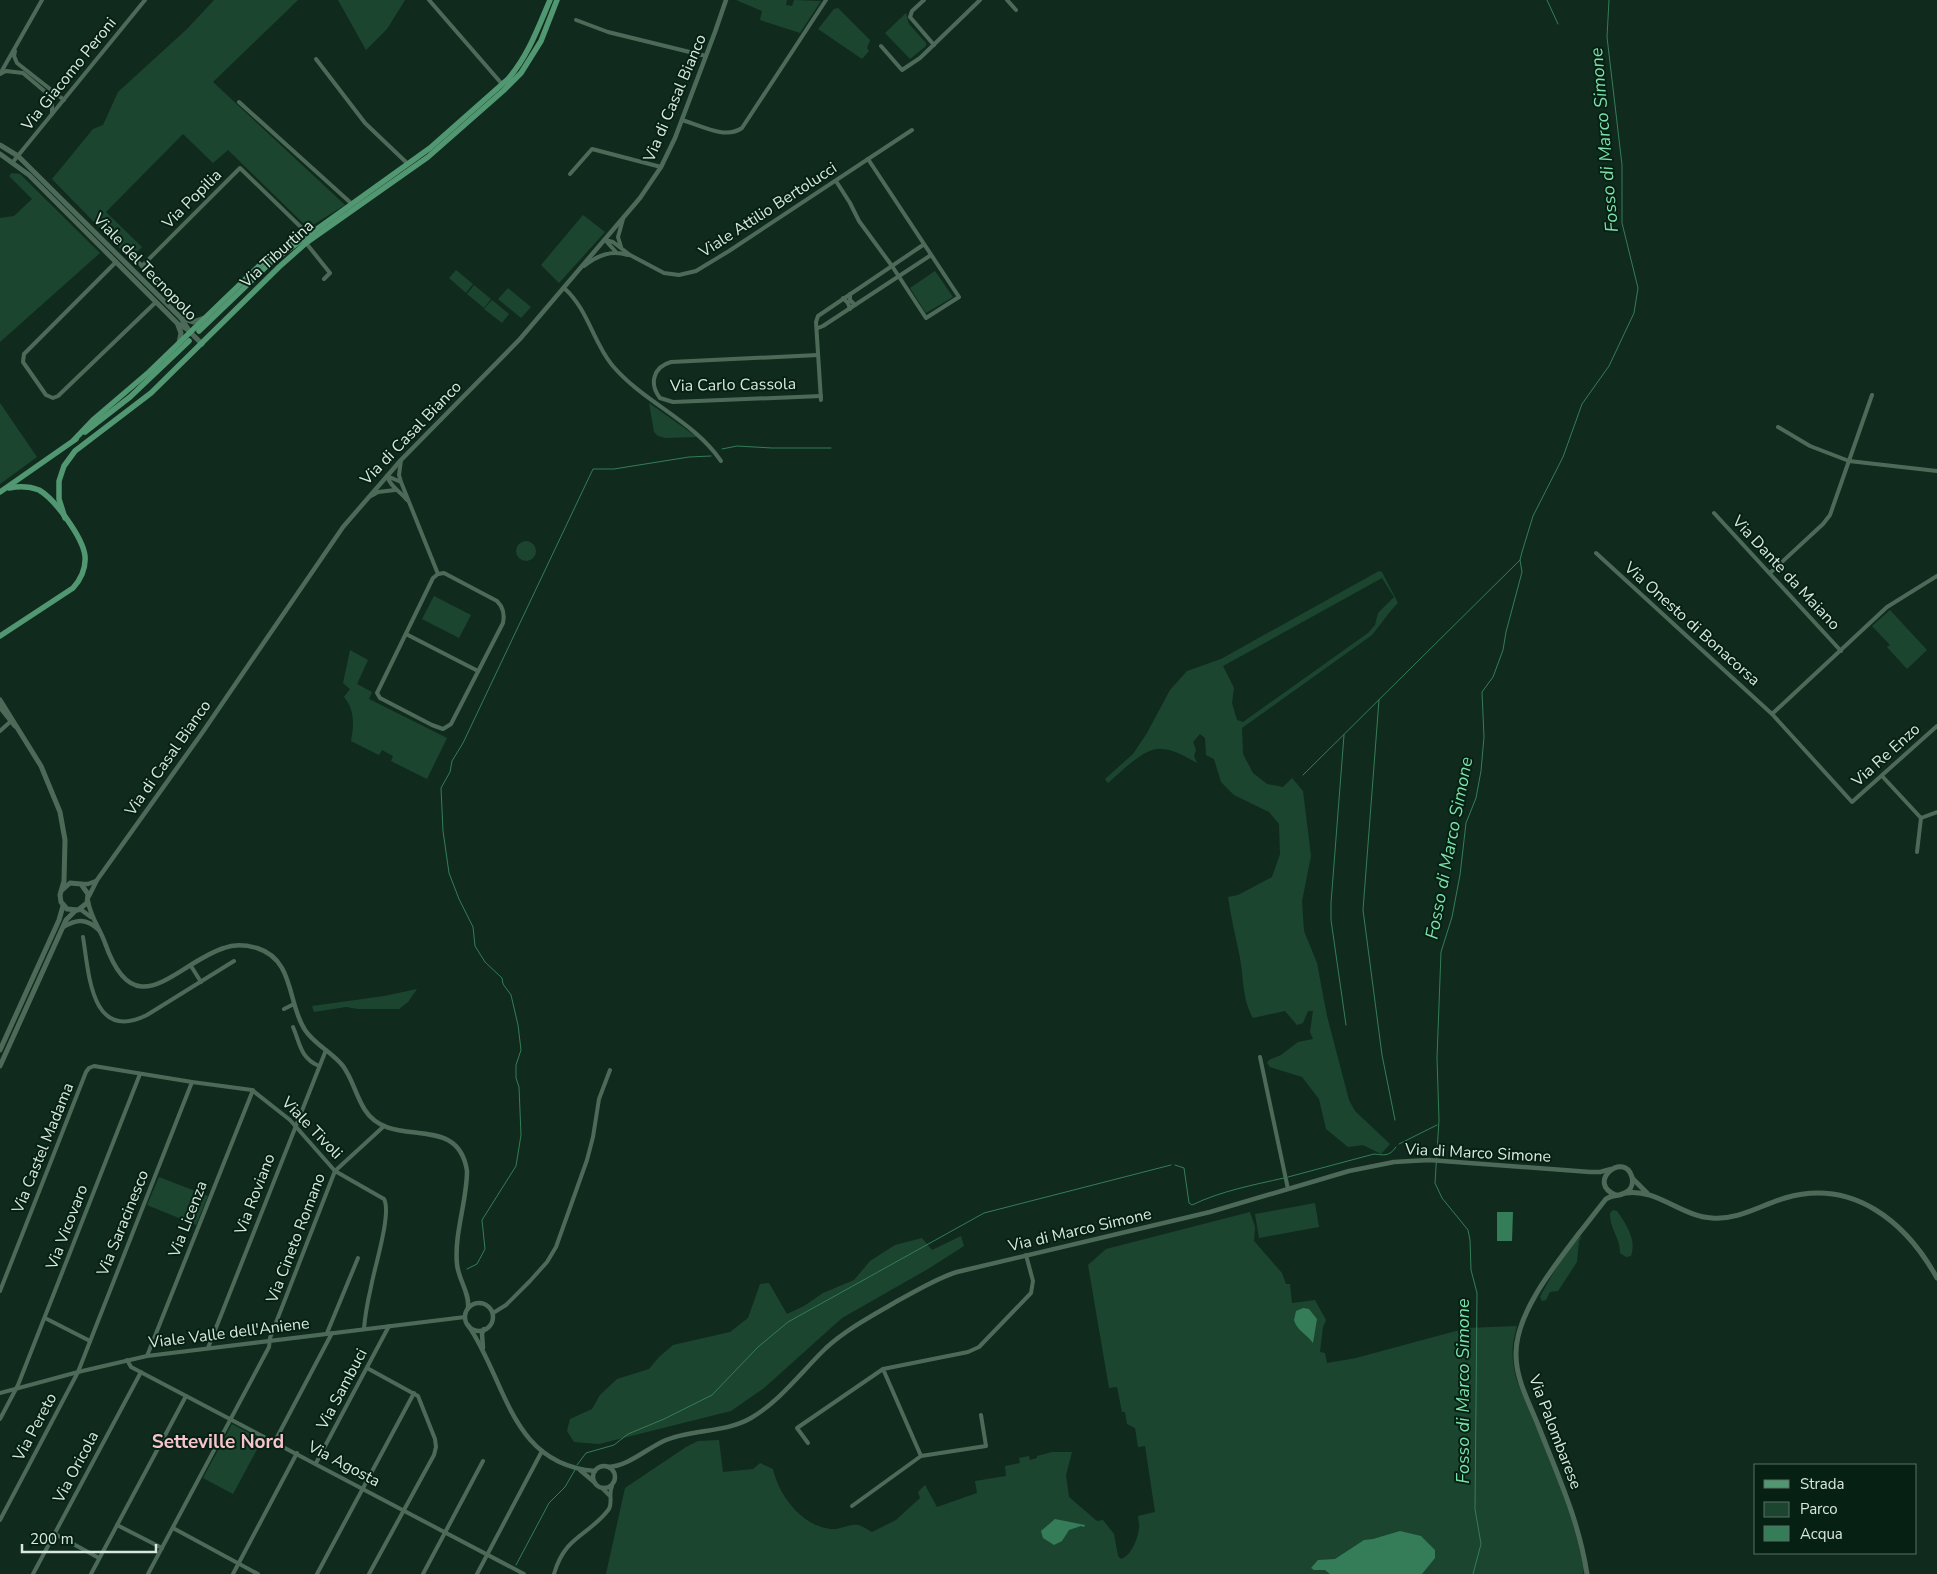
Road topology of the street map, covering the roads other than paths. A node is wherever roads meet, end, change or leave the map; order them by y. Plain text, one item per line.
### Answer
1 (42, 0) edge
2 (428, 0) edge
3 (550, 0) edge
4 (557, 0) edge
5 (726, 0) edge
6 (826, 0) edge
7 (924, 0) edge
8 (980, 0) edge
9 (1007, 0) edge
10 (143, 2) edge
11 (1016, 10) dead end
12 (576, 20) dead end
13 (934, 45) junction
14 (16, 46) junction
15 (880, 46) dead end
16 (706, 56) junction
17 (316, 59) dead end
18 (0, 74) edge
19 (502, 84) junction
20 (64, 100) junction
21 (239, 102) dead end
22 (52, 116) junction
23 (682, 120) junction
24 (912, 130) dead end
25 (0, 145) edge
26 (0, 154) edge
27 (18, 156) junction
28 (868, 159) junction
29 (12, 163) junction
30 (408, 164) junction
31 (661, 167) junction
32 (570, 174) dead end
33 (836, 181) junction
34 (352, 204) junction
35 (344, 210) junction
36 (623, 218) junction
37 (306, 232) junction
38 (605, 240) junction
39 (306, 243) junction
40 (924, 245) junction
41 (621, 247) junction
42 (616, 252) junction
43 (630, 255) junction
44 (931, 255) junction
45 (135, 259) dead end
46 (116, 262) junction
47 (142, 266) junction
48 (892, 266) junction
49 (579, 271) junction
50 (899, 276) junction
51 (324, 279) dead end
52 (564, 288) junction
53 (167, 291) junction
54 (850, 294) junction
55 (843, 298) junction
56 (158, 300) junction
57 (855, 305) junction
58 (850, 308) junction
59 (187, 310) dead end
60 (204, 318) junction
61 (179, 321) junction
62 (818, 328) junction
63 (190, 332) junction
64 (199, 332) dead end
65 (189, 341) dead end
66 (179, 343) junction
67 (202, 344) junction
68 (818, 355) junction
69 (1872, 395) dead end
70 (1778, 427) dead end
71 (74, 440) junction
72 (402, 460) junction
73 (721, 461) dead end
74 (1849, 461) junction
75 (1937, 471) edge
76 (387, 476) junction
77 (401, 482) junction
78 (395, 490) junction
79 (1, 491) edge
80 (365, 500) junction
81 (410, 504) junction
82 (1714, 513) dead end
83 (65, 518) junction
84 (1596, 553) dead end
85 (1770, 573) junction
86 (438, 574) junction
87 (1937, 576) edge
88 (406, 634) junction
89 (0, 638) edge
90 (1841, 651) junction
91 (478, 671) junction
92 (0, 700) edge
93 (0, 707) edge
94 (1772, 714) junction
95 (10, 722) junction
96 (1937, 726) edge
97 (17, 728) junction
98 (0, 731) edge
99 (1882, 776) junction
100 (1852, 802) joint
101 (1937, 812) edge
102 (1921, 818) junction
103 (1917, 852) dead end
104 (64, 869) junction
105 (97, 880) junction
106 (73, 883) junction
107 (80, 884) junction
108 (61, 891) junction
109 (88, 899) junction
110 (63, 906) junction
111 (78, 910) junction
112 (96, 921) junction
113 (63, 927) junction
114 (103, 936) junction
115 (83, 937) dead end
116 (234, 961) dead end
117 (191, 966) junction
118 (201, 982) junction
119 (294, 1004) junction
120 (284, 1009) dead end
121 (293, 1027) dead end
122 (0, 1050) edge
123 (326, 1050) junction
124 (1260, 1057) dead end
125 (0, 1066) edge
126 (319, 1066) junction
127 (88, 1069) joint
128 (610, 1070) dead end
129 (140, 1074) junction
130 (192, 1082) junction
131 (253, 1090) junction
132 (295, 1125) junction
133 (383, 1127) junction
134 (1611, 1169) junction
135 (335, 1171) junction
136 (1590, 1172) junction
137 (1632, 1179) junction
138 (1604, 1180) junction
139 (1288, 1189) junction
140 (1607, 1189) junction
141 (1625, 1193) junction
142 (1616, 1194) junction
143 (1652, 1196) junction
144 (1604, 1202) junction
145 (1026, 1255) junction
146 (358, 1258) dead end
147 (1937, 1278) edge
148 (0, 1291) edge
149 (466, 1292) junction
150 (480, 1302) junction
151 (468, 1308) junction
152 (492, 1313) junction
153 (465, 1317) junction
154 (44, 1318) junction
155 (468, 1325) junction
156 (389, 1326) junction
157 (364, 1329) junction
158 (484, 1330) junction
159 (330, 1333) junction
160 (90, 1341) junction
161 (270, 1341) junction
162 (208, 1348) junction
163 (483, 1350) junction
164 (147, 1356) junction
165 (127, 1360) junction
166 (367, 1368) junction
167 (883, 1369) junction
168 (78, 1372) junction
169 (141, 1372) junction
170 (16, 1389) junction
171 (0, 1393) edge
172 (414, 1393) junction
173 (186, 1396) junction
174 (982, 1415) dead end
175 (0, 1419) edge
176 (231, 1419) junction
177 (275, 1441) junction
178 (808, 1443) dead end
179 (542, 1451) junction
180 (297, 1453) junction
181 (921, 1456) junction
182 (484, 1461) dead end
183 (626, 1462) junction
184 (316, 1463) junction
185 (608, 1467) junction
186 (579, 1469) junction
187 (595, 1471) junction
188 (615, 1478) junction
189 (594, 1481) junction
190 (612, 1486) junction
191 (363, 1488) junction
192 (603, 1489) junction
193 (610, 1497) junction
194 (852, 1506) dead end
195 (404, 1510) junction
196 (0, 1520) edge
197 (116, 1525) junction
198 (172, 1528) junction
199 (445, 1532) junction
200 (55, 1534) junction
201 (162, 1548) junction
202 (487, 1555) junction
203 (99, 1558) junction
204 (238, 1563) junction
205 (33, 1574) edge
206 (91, 1574) edge
207 (148, 1574) edge
208 (233, 1574) edge
209 (258, 1574) edge
210 (317, 1574) edge
211 (370, 1574) edge
212 (423, 1574) edge
213 (477, 1574) edge
214 (524, 1574) edge
215 (554, 1574) edge
216 (1587, 1574) edge

1 - 14 street
2 - 19 street
3 - 19 main road, Via Tiburtina
4 - 39 main road, Via Tiburtina
5 - 16 street, Via di Casal Bianco
6 - 23 street
7 - 13 street
8 - 13 street
9 - 11 street
10 - 20 street, Via Giacomo Peroni
12 - 16 street
13 - 15 street
14 - 18 street
14 - 20 street
16 - 23 street, Via di Casal Bianco
17 - 30 street
18 - 22 street
19 - 30 main road, Via Tiburtina
20 - 22 street, Via Giacomo Peroni
21 - 34 street
22 - 27 street, Via Giacomo Peroni
23 - 31 street, Via di Casal Bianco
24 - 28 street, Viale Attilio Bertolucci
25 - 27 main road, Viale del Tecnopolo
26 - 29 main road, Viale del Tecnopolo
27 - 29 street, Via Giacomo Peroni
27 - 56 main road, Viale del Tecnopolo
28 - 33 street, Viale Attilio Bertolucci
28 - 40 street
29 - 46 main road, Viale del Tecnopolo
30 - 34 main road, Via Tiburtina
31 - 32 street
31 - 36 street, Via di Casal Bianco
33 - 43 street, Viale Attilio Bertolucci
33 - 48 street
34 - 35 main road, Via Tiburtina
35 - 37 main road
35 - 64 main road, Via Tiburtina
36 - 38 street, Via di Casal Bianco
36 - 41 street
37 - 47 street, Via Popilia
37 - 60 main road
38 - 41 street, Viale Attilio Bertolucci
38 - 42 street
38 - 49 street, Via di Casal Bianco
39 - 51 street
39 - 67 main road, Via Tiburtina
40 - 44 street
40 - 48 street
41 - 43 street, Viale Attilio Bertolucci
42 - 43 street, Viale Attilio Bertolucci
42 - 49 street
44 - 50 street
44 - 50 street
45 - 47 street
46 - 56 main road, Viale del Tecnopolo
46 - 56 street
47 - 53 street
48 - 50 street
48 - 54 street
49 - 52 street, Via di Casal Bianco
50 - 57 street
52 - 72 street, Via di Casal Bianco
52 - 73 street
53 - 56 street
53 - 59 street
54 - 55 street
54 - 57 street
55 - 58 street
55 - 62 street
56 - 61 main road, Viale del Tecnopolo
57 - 58 street
58 - 62 street
60 - 61 main road
60 - 63 main road
61 - 63 main road, Viale del Tecnopolo
61 - 66 main road
62 - 68 street
63 - 66 main road
63 - 67 main road, Viale del Tecnopolo
65 - 71 main road
66 - 71 main road
67 - 83 main road, Via Tiburtina
68 - 68 street, Via Carlo Cassola
69 - 74 street
70 - 74 street
71 - 79 main road
72 - 76 street, Via di Casal Bianco
72 - 77 street
74 - 75 street
74 - 85 street
76 - 77 street
76 - 78 street
76 - 80 street, Via di Casal Bianco
77 - 81 street
78 - 80 street
78 - 81 street
79 - 83 main road
80 - 105 street, Via di Casal Bianco
81 - 86 street
82 - 85 street, Via Dante da Maiano
83 - 89 main road
84 - 94 street, Via Onesto di Bonacorsa
85 - 90 street, Via Dante da Maiano
86 - 88 street
86 - 91 street
87 - 90 street
88 - 91 street
88 - 91 street
90 - 94 street
92 - 97 main road
93 - 95 main road
94 - 100 street, Via Onesto di Bonacorsa
95 - 97 main road
95 - 98 street
96 - 99 street, Via Re Enzo
97 - 104 main road
99 - 100 street, Via Re Enzo
99 - 102 street
101 - 102 street
102 - 103 street
104 - 106 main road
104 - 108 main road
105 - 107 street
105 - 109 street, Via di Casal Bianco
106 - 107 main road
106 - 108 main road
107 - 109 main road
108 - 110 main road
109 - 111 main road
109 - 112 street
110 - 111 main road
110 - 122 main road
111 - 112 street
111 - 113 main road
112 - 114 street
113 - 114 street
113 - 125 main road
114 - 117 street
115 - 118 street
116 - 118 street
117 - 118 street
117 - 119 street
119 - 120 street
119 - 123 street
121 - 126 street
123 - 126 street, Via Roviano
123 - 133 street
124 - 139 street
126 - 132 street, Via Roviano
127 - 129 street, Viale Tivoli
127 - 148 street, Via Castel Madama
128 - 152 street
129 - 130 street, Viale Tivoli
129 - 154 street, Via Vicovaro
130 - 131 street, Viale Tivoli
130 - 160 street, Via Saracinesco
131 - 132 street, Viale Tivoli
131 - 164 street, Via Licenza
132 - 135 street, Viale Tivoli
132 - 162 street, Via Roviano
133 - 135 street, Via Cineto Romano
133 - 149 street
134 - 136 street, Via di Marco Simone
134 - 137 main road
134 - 138 main road
135 - 157 street, Viale Tivoli
135 - 161 street, Via Cineto Romano
136 - 138 street, Via di Marco Simone
136 - 139 street, Via di Marco Simone
137 - 141 main road
137 - 143 main road
138 - 140 main road
139 - 145 street, Via di Marco Simone
140 - 142 main road
140 - 144 main road, Via Palombarese
141 - 142 main road
141 - 143 main road
142 - 144 main road, Via Palombarese
143 - 147 main road
144 - 216 main road, Via Palombarese
145 - 167 street
145 - 183 street, Via di Marco Simone
146 - 159 street
149 - 150 street
149 - 151 street
150 - 151 street
150 - 152 street
151 - 153 street
152 - 158 street
153 - 155 street
153 - 156 street, Viale Valle dell'Aniene
154 - 160 street
154 - 170 street, Via Vicovaro
155 - 158 street
155 - 163 street
156 - 157 street, Viale Valle dell'Aniene
156 - 166 street, Via Sambuci
157 - 159 street, Viale Valle dell'Aniene
158 - 163 street
159 - 161 street, Viale Valle dell'Aniene
159 - 177 street
160 - 168 street, Via Saracinesco
161 - 162 street, Viale Valle dell'Aniene
161 - 176 street, Via Cineto Romano
162 - 164 street, Viale Valle dell'Aniene
163 - 179 street
164 - 165 street, Viale Valle dell'Aniene
165 - 168 street, Viale Valle dell'Aniene
165 - 169 street, Via Agosta
166 - 172 street
166 - 184 street, Via Sambuci
167 - 178 street
167 - 181 street
168 - 170 street, Viale Valle dell'Aniene
168 - 196 street, Via Pereto
169 - 173 street, Via Agosta
169 - 200 street, Via Oricola
170 - 171 street, Viale Valle dell'Aniene
170 - 175 street, Via Vicovaro
172 - 191 street
172 - 195 street
173 - 176 street, Via Agosta
173 - 197 street
174 - 181 street
176 - 177 street, Via Agosta
176 - 198 street, Via Cineto Romano
177 - 180 street, Via Agosta
179 - 186 street
179 - 202 street
180 - 184 street, Via Agosta
180 - 204 street
181 - 194 street
182 - 199 street
183 - 185 street, Via di Marco Simone
183 - 188 street, Via di Marco Simone
184 - 191 street, Via Agosta
185 - 187 street
185 - 188 street
186 - 187 street
186 - 189 street
187 - 189 street
188 - 190 street
189 - 192 street
190 - 192 street
190 - 193 street
191 - 195 street, Via Agosta
191 - 210 street
192 - 193 street
193 - 215 street
195 - 199 street, Via Agosta
195 - 211 street
197 - 201 street
197 - 203 street
198 - 201 street, Via Cineto Romano
198 - 204 street
199 - 202 street, Via Agosta
199 - 212 street
200 - 203 street
200 - 205 street, Via Oricola
201 - 207 street, Via Cineto Romano
202 - 213 street
202 - 214 street, Via Agosta
203 - 206 street
204 - 208 street
204 - 209 street

